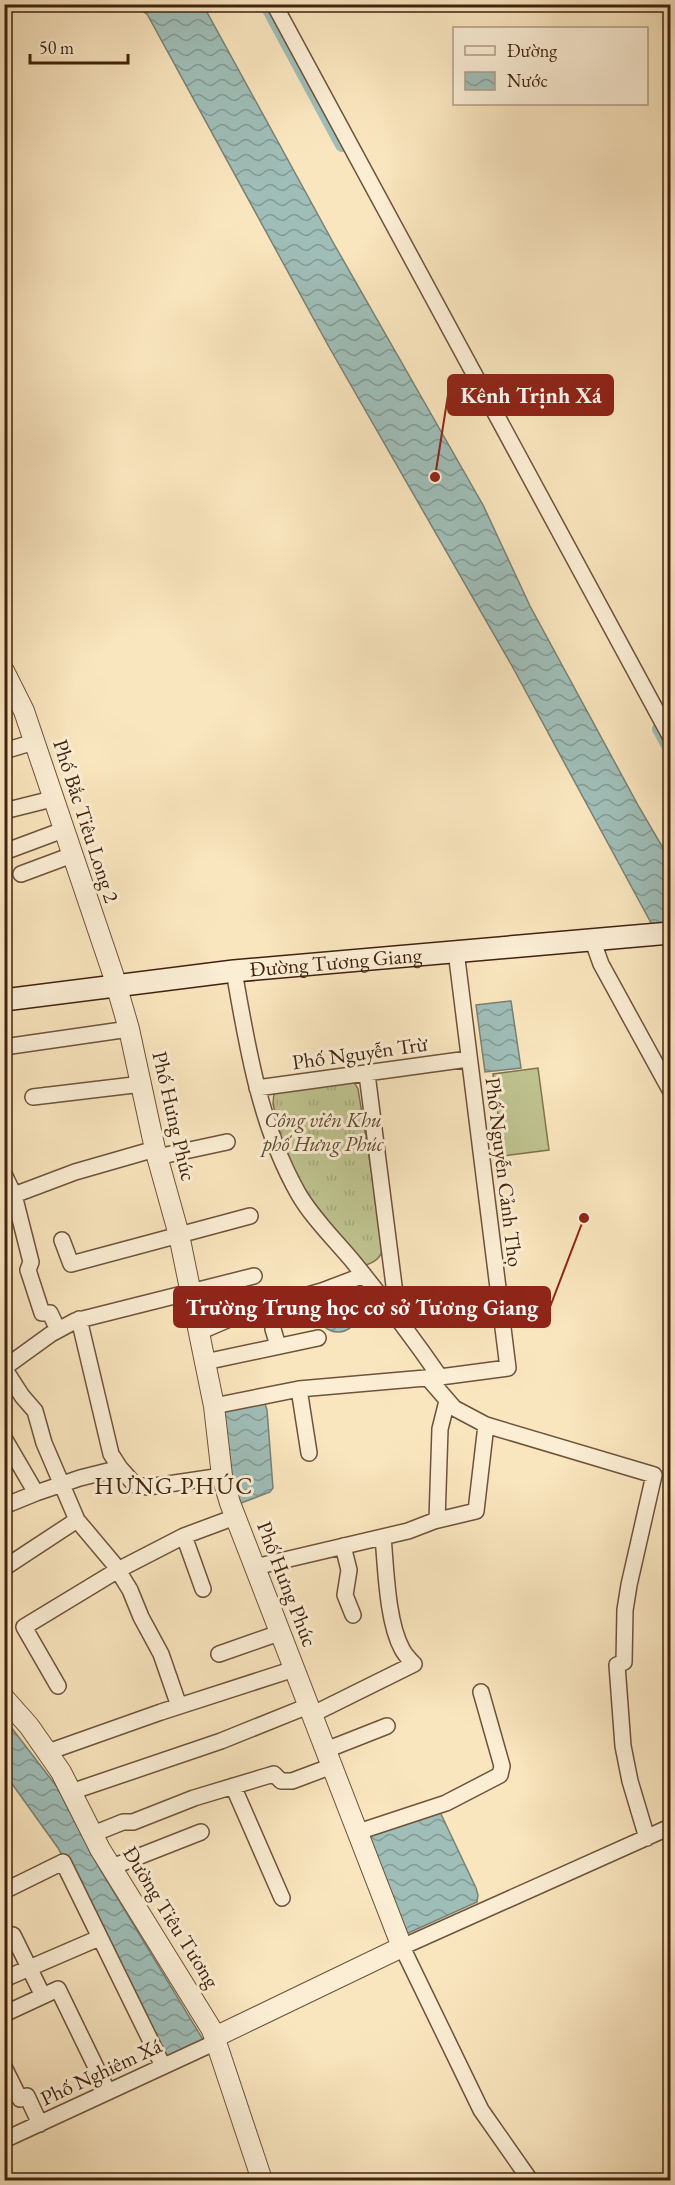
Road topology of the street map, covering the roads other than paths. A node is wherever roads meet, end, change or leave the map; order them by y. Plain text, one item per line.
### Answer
1 (274, 4) edge
2 (4, 671) edge
3 (670, 736) edge
4 (34, 742) junction
5 (4, 751) edge
6 (52, 799) junction
7 (4, 811) edge
8 (63, 830) junction
9 (4, 852) edge
10 (72, 855) junction
11 (21, 874) dead end
12 (670, 933) edge
13 (592, 939) junction
14 (456, 951) junction
15 (234, 971) junction
16 (118, 987) junction
17 (4, 1000) edge
18 (129, 1029) junction
19 (4, 1047) edge
20 (468, 1059) junction
21 (367, 1074) junction
22 (142, 1084) junction
23 (257, 1089) junction
24 (670, 1090) edge
25 (33, 1097) dead end
26 (227, 1142) dead end
27 (156, 1153) junction
28 (4, 1174) edge
29 (9, 1197) edge
30 (250, 1216) dead end
31 (179, 1235) junction
32 (62, 1240) dead end
33 (364, 1275) junction
34 (254, 1276) dead end
35 (190, 1291) junction
36 (398, 1317) junction
37 (80, 1319) junction
38 (273, 1329) dead end
39 (58, 1330) junction
40 (199, 1332) junction
41 (318, 1338) dead end
42 (278, 1346) junction
43 (205, 1362) junction
44 (4, 1368) edge
45 (434, 1377) junction
46 (300, 1389) junction
47 (447, 1401) junction
48 (214, 1406) junction
49 (486, 1425) junction
50 (4, 1438) edge
51 (309, 1453) dead end
52 (120, 1468) junction
53 (222, 1476) junction
54 (62, 1485) junction
55 (36, 1493) junction
56 (4, 1506) edge
57 (235, 1517) junction
58 (77, 1520) junction
59 (437, 1521) junction
60 (184, 1536) junction
61 (383, 1537) junction
62 (343, 1546) junction
63 (255, 1567) junction
64 (4, 1568) edge
65 (118, 1570) junction
66 (203, 1589) dead end
67 (353, 1615) dead end
68 (279, 1633) junction
69 (219, 1654) dead end
70 (294, 1669) junction
71 (58, 1686) dead end
72 (481, 1692) dead end
73 (4, 1698) edge
74 (179, 1706) junction
75 (310, 1710) junction
76 (387, 1726) dead end
77 (48, 1752) junction
78 (329, 1758) junction
79 (232, 1786) junction
80 (71, 1792) junction
81 (670, 1827) edge
82 (201, 1832) dead end
83 (358, 1832) junction
84 (93, 1834) junction
85 (647, 1838) junction
86 (112, 1867) junction
87 (4, 1891) edge
88 (282, 1898) dead end
89 (13, 1935) dead end
90 (99, 1938) junction
91 (402, 1947) junction
92 (29, 1968) junction
93 (4, 1980) edge
94 (43, 1996) junction
95 (4, 2014) edge
96 (215, 2039) junction
97 (163, 2066) junction
98 (4, 2067) edge
99 (108, 2092) junction
100 (40, 2124) junction
101 (4, 2140) edge
102 (262, 2181) edge
103 (530, 2181) edge

1 - 3 street
2 - 4 street, Phố Bắc Tiêu Long 2
4 - 5 street
4 - 6 street, Phố Bắc Tiêu Long 2
6 - 7 street
6 - 8 street, Phố Bắc Tiêu Long 2
8 - 9 street
8 - 10 street, Phố Bắc Tiêu Long 2
10 - 11 street
10 - 16 street, Phố Bắc Tiêu Long 2
12 - 13 main road, Đường Tương Giang
13 - 14 main road, Đường Tương Giang
13 - 24 street
14 - 15 main road, Đường Tương Giang
14 - 20 street, Phố Nguyễn Cảnh Thọ
15 - 16 main road, Đường Tương Giang
15 - 23 street
16 - 17 main road, Đường Tương Giang
16 - 18 street, Phố Hưng Phúc
18 - 19 street
18 - 22 street, Phố Hưng Phúc
20 - 21 street, Phố Nguyễn Trừ
20 - 45 street, Phố Nguyễn Cảnh Thọ
21 - 23 street, Phố Nguyễn Trừ
21 - 36 street
22 - 25 street
22 - 27 street, Phố Hưng Phúc
23 - 33 street
26 - 27 street
27 - 29 street
27 - 31 street, Phố Hưng Phúc
28 - 29 street
29 - 39 street
30 - 31 street
31 - 32 street
31 - 35 street, Phố Hưng Phúc
33 - 36 street
33 - 40 street
34 - 35 street
35 - 37 street
35 - 40 street, Phố Hưng Phúc
36 - 45 street
37 - 39 street
37 - 52 street
38 - 42 street
39 - 44 street
40 - 43 street, Phố Hưng Phúc
41 - 42 street
42 - 43 street
43 - 48 street, Phố Hưng Phúc
44 - 54 street
45 - 46 street
45 - 47 street
46 - 48 street
46 - 51 street
47 - 49 street
47 - 59 street
48 - 53 street, Phố Hưng Phúc
49 - 59 street
49 - 85 street
50 - 55 street
52 - 53 street
52 - 54 street
53 - 57 street, Phố Hưng Phúc
54 - 55 street
54 - 58 street
55 - 56 street
57 - 60 street
57 - 63 street, Phố Hưng Phúc
58 - 64 street
58 - 65 street
59 - 61 street
60 - 65 street
60 - 66 street
61 - 62 street
61 - 75 street
62 - 63 street
62 - 67 street
63 - 68 street, Phố Hưng Phúc
65 - 71 street
65 - 74 street
68 - 69 street
68 - 70 street, Phố Hưng Phúc
70 - 74 street
70 - 75 street, Phố Hưng Phúc
72 - 83 street
73 - 77 street, Đường Tiêu Tương
74 - 77 street
75 - 78 street, Phố Hưng Phúc
75 - 80 street
76 - 78 street
77 - 80 street, Đường Tiêu Tương
78 - 79 street
78 - 83 street, Phố Hưng Phúc
79 - 84 street
79 - 88 street
80 - 84 street, Đường Tiêu Tương
81 - 85 street
82 - 86 street
83 - 91 street, Phố Hưng Phúc
84 - 86 street, Đường Tiêu Tương
85 - 91 street
86 - 96 street, Đường Tiêu Tương
87 - 90 street
89 - 92 street
90 - 92 street
90 - 97 street
91 - 96 street
91 - 103 street
92 - 93 street
92 - 94 street
94 - 95 street
94 - 99 street
96 - 97 street, Phố Nghiêm Xá
96 - 102 street, Đường Tiêu Tương
97 - 99 street, Phố Nghiêm Xá
98 - 100 street
99 - 100 street, Phố Nghiêm Xá
100 - 101 street, Phố Nghiêm Xá

